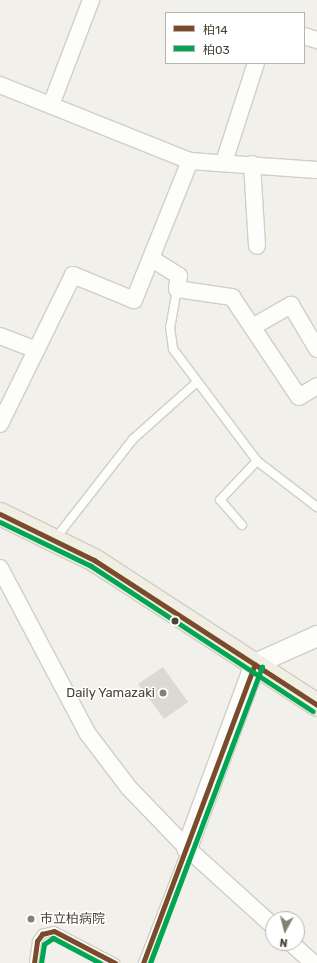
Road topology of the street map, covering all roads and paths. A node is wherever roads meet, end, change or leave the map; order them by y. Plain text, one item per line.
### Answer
1 (91, 0) edge
2 (305, 36) edge
3 (317, 40) edge
4 (256, 64) edge
5 (0, 85) edge
6 (51, 105) junction
7 (190, 161) junction
8 (224, 162) junction
9 (252, 164) junction
10 (317, 170) edge
11 (257, 246) dead end
12 (152, 259) junction
13 (177, 289) junction
14 (254, 326) junction
15 (0, 336) edge
16 (317, 349) edge
17 (36, 350) junction
18 (197, 382) junction
19 (317, 386) edge
20 (0, 422) edge
21 (257, 461) junction
22 (317, 507) edge
23 (0, 514) edge
24 (242, 525) dead end
25 (54, 540) junction
26 (0, 568) edge
27 (317, 636) edge
28 (255, 664) junction
29 (317, 705) edge
30 (187, 848) junction
31 (265, 919) edge
32 (300, 951) edge
33 (34, 963) edge
34 (115, 963) edge
35 (143, 963) edge
36 (313, 963) edge

1 - 6 street
2 - 3 street
4 - 8 street
5 - 6 street
6 - 7 street
7 - 8 street
7 - 12 street
8 - 9 street
9 - 10 street
9 - 11 street
12 - 13 street
12 - 17 street
13 - 14 street
13 - 18 lane
14 - 16 street
14 - 19 street
15 - 17 street
17 - 20 street
18 - 21 lane
18 - 25 lane
21 - 22 lane
21 - 24 lane
23 - 25 main road
25 - 28 main road
26 - 30 street
27 - 28 street
28 - 29 main road
28 - 30 street
30 - 31 street
30 - 35 lane
32 - 36 street
33 - 34 lane

